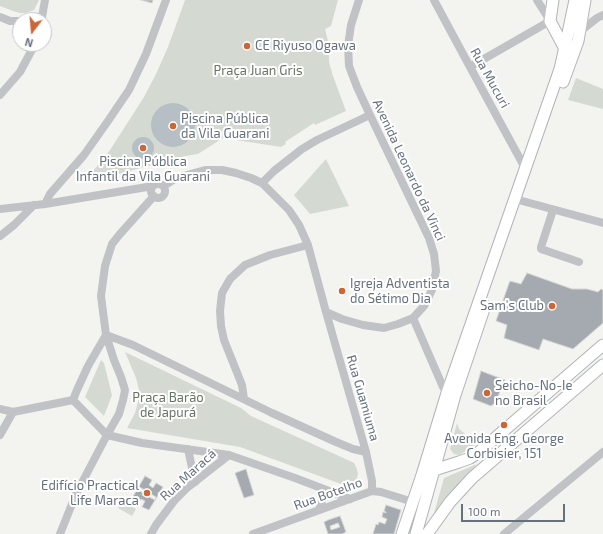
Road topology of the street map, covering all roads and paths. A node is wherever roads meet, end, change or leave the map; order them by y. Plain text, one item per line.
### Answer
1 (45, 0) edge
2 (166, 0) edge
3 (359, 0) edge
4 (434, 0) edge
5 (537, 0) edge
6 (553, 0) edge
7 (582, 1) edge
8 (43, 12) edge
9 (603, 15) edge
10 (0, 17) edge
11 (12, 21) edge
12 (550, 21) junction
13 (580, 32) junction
14 (568, 34) junction
15 (565, 49) junction
16 (31, 52) edge
17 (470, 67) junction
18 (0, 95) edge
19 (370, 115) junction
20 (525, 168) junction
21 (262, 183) junction
22 (153, 186) junction
23 (164, 186) junction
24 (154, 196) junction
25 (518, 200) junction
26 (45, 204) junction
27 (34, 205) junction
28 (0, 208) edge
29 (553, 210) junction
30 (603, 222) edge
31 (0, 236) edge
32 (308, 245) junction
33 (579, 262) dead end
34 (326, 312) junction
35 (413, 318) junction
36 (106, 335) junction
37 (603, 345) edge
38 (603, 365) edge
39 (451, 394) junction
40 (244, 399) junction
41 (74, 400) junction
42 (0, 409) edge
43 (13, 412) junction
44 (0, 435) edge
45 (107, 435) junction
46 (188, 449) junction
47 (366, 452) junction
48 (603, 452) edge
49 (228, 455) junction
50 (434, 470) junction
51 (422, 475) junction
52 (195, 482) junction
53 (322, 489) junction
54 (372, 491) junction
55 (350, 499) junction
56 (413, 502) junction
57 (319, 510) junction
58 (60, 534) edge
59 (151, 534) edge
60 (253, 534) edge
61 (402, 534) edge
62 (416, 534) edge
63 (427, 534) edge
64 (504, 534) edge

1 - 8 street
2 - 26 street
3 - 19 street, Avenida Leonardo da Vinci
4 - 17 street, Rua Mucuri
5 - 12 street
6 - 12 main road
7 - 13 main road
7 - 14 main road
9 - 13 street
10 - 11 street
12 - 14 street
12 - 15 main road
12 - 17 street
13 - 14 street
13 - 25 main road
14 - 15 main road
15 - 20 main road
16 - 18 street
17 - 20 street, Rua Mucuri
19 - 21 street
19 - 35 street, Avenida Leonardo da Vinci
20 - 25 main road
21 - 23 street
21 - 32 street
22 - 23 street
22 - 24 street
22 - 26 street
23 - 24 street
24 - 36 street
25 - 29 street
25 - 39 main road
26 - 27 street
27 - 28 street
27 - 31 street
29 - 30 street
29 - 33 street
32 - 34 street
32 - 40 street
34 - 35 street, Avenida Leonardo da Vinci
34 - 47 street, Rua Guamiuma
35 - 39 street
36 - 40 street
36 - 41 street
36 - 45 street
37 - 50 main road
38 - 63 main road
39 - 50 main road
39 - 51 main road
40 - 47 street
41 - 43 street
41 - 45 street
42 - 43 street
43 - 44 street
45 - 46 street
45 - 58 street
46 - 49 street
46 - 52 street
47 - 54 street, Rua Guamiuma
48 - 64 street
49 - 52 street, Rua Maracá
49 - 53 street
50 - 51 main road
50 - 62 main road
51 - 56 main road
52 - 59 street, Rua Maracá
53 - 55 street
53 - 57 street
54 - 55 street, Rua Botelho
54 - 56 street, Rua Botelho
55 - 57 street, Rua Botelho
56 - 61 main road
57 - 60 street, Rua Botelho

